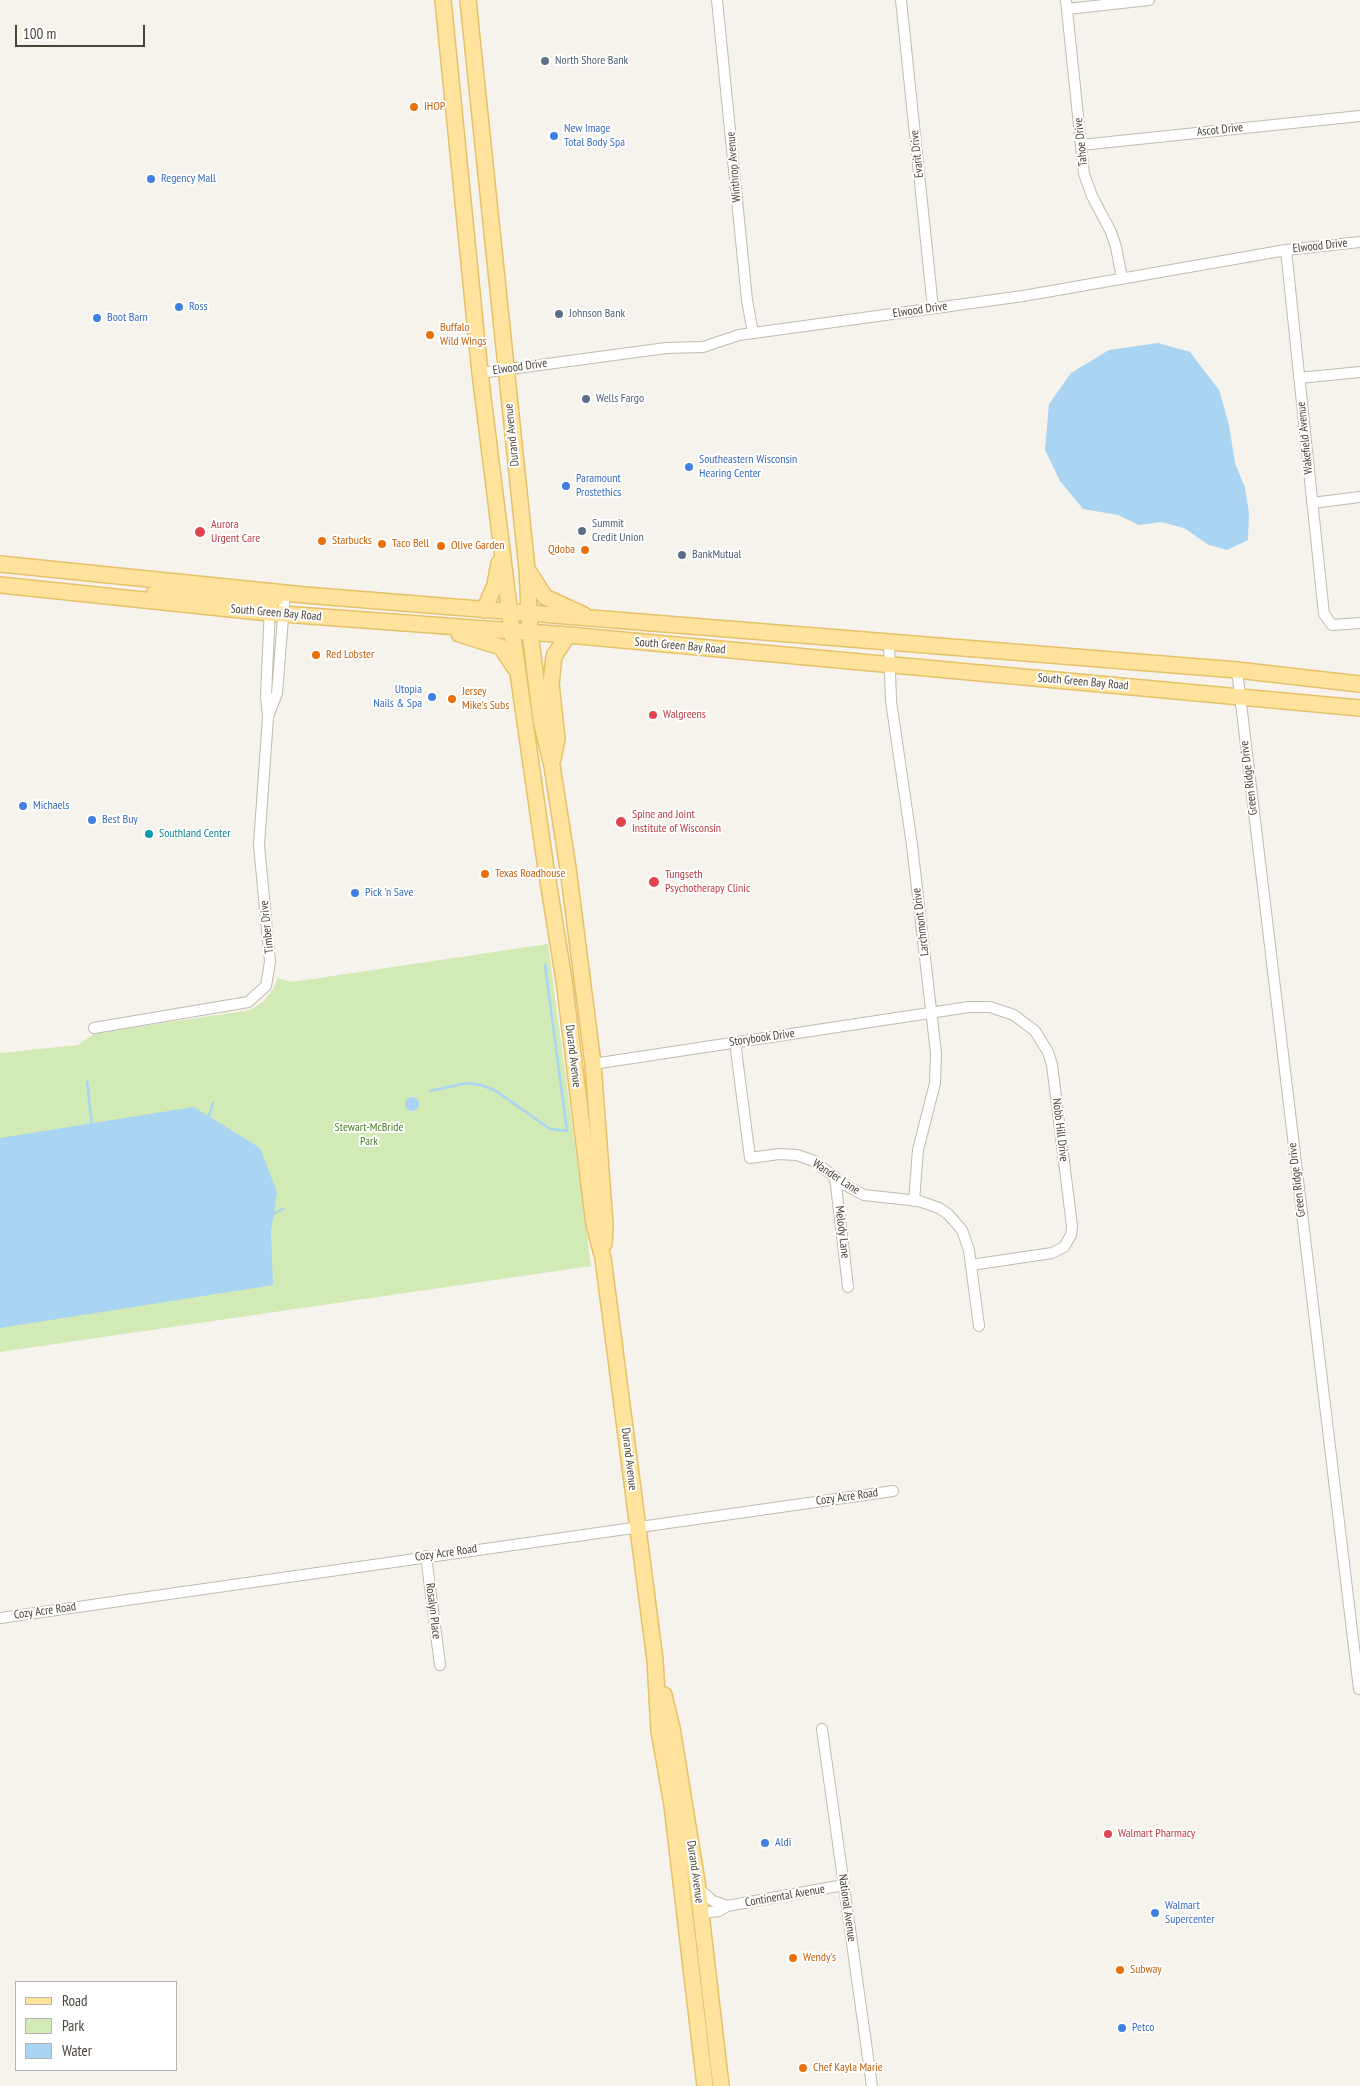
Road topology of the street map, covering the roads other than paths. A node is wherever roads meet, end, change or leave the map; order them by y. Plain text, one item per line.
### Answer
1 (443, 0) edge
2 (468, 0) edge
3 (717, 0) edge
4 (901, 0) edge
5 (1149, 0) edge
6 (1066, 4) edge
7 (1360, 116) edge
8 (1081, 145) junction
9 (1360, 242) edge
10 (1286, 250) junction
11 (1122, 278) junction
12 (933, 308) junction
13 (753, 333) junction
14 (505, 369) junction
15 (1360, 372) edge
16 (480, 373) junction
17 (1299, 378) junction
18 (1360, 497) edge
19 (1312, 503) junction
20 (502, 544) junction
21 (0, 564) edge
22 (527, 568) junction
23 (0, 577) edge
24 (152, 578) junction
25 (0, 584) edge
26 (277, 602) junction
27 (484, 610) junction
28 (510, 612) junction
29 (528, 614) junction
30 (592, 619) junction
31 (1360, 623) edge
32 (424, 624) junction
33 (512, 631) junction
34 (530, 632) junction
35 (568, 636) junction
36 (889, 643) junction
37 (889, 666) junction
38 (1237, 670) junction
39 (519, 676) junction
40 (1360, 684) edge
41 (1240, 698) junction
42 (1360, 708) edge
43 (552, 766) junction
44 (544, 862) junction
45 (568, 868) junction
46 (553, 913) junction
47 (576, 927) junction
48 (932, 1013) junction
49 (94, 1028) dead end
50 (736, 1042) junction
51 (593, 1064) junction
52 (835, 1177) junction
53 (914, 1200) junction
54 (603, 1258) junction
55 (971, 1266) junction
56 (848, 1287) dead end
57 (979, 1326) dead end
58 (892, 1491) dead end
59 (638, 1526) junction
60 (426, 1556) junction
61 (0, 1618) edge
62 (655, 1660) junction
63 (440, 1665) dead end
64 (1359, 1689) dead end
65 (822, 1730) dead end
66 (679, 1865) junction
67 (844, 1885) junction
68 (698, 1888) junction
69 (726, 1906) junction
70 (701, 1913) junction
71 (704, 2086) edge
72 (721, 2086) edge
73 (872, 2086) edge

1 - 16 main road, Durand Avenue
2 - 14 main road, Durand Avenue
3 - 13 street, Winthrop Avenue
4 - 12 street, Evarit Drive
5 - 6 street
6 - 8 street, Tahoe Drive
7 - 8 street, Ascot Drive
8 - 11 street, Tahoe Drive
9 - 10 street, Elwood Drive
10 - 11 street, Elwood Drive
10 - 17 street, Wakefield Avenue
11 - 12 street, Elwood Drive
12 - 13 street, Elwood Drive
13 - 14 street, Elwood Drive
14 - 16 street, Elwood Drive
14 - 22 main road, Durand Avenue
15 - 17 street
16 - 20 main road, Durand Avenue
17 - 19 street, Wakefield Avenue
18 - 19 street
19 - 31 street, Wakefield Avenue
20 - 27 main road
20 - 28 main road, Durand Avenue
21 - 24 main road, South Green Bay Road
22 - 29 main road, Durand Avenue
22 - 30 main road
23 - 24 main road
24 - 26 main road, South Green Bay Road
25 - 26 main road, South Green Bay Road
26 - 27 main road, South Green Bay Road
26 - 32 main road, South Green Bay Road
26 - 49 street, Timber Drive
27 - 28 main road, South Green Bay Road
28 - 29 main road, South Green Bay Road
28 - 33 main road, Durand Avenue
29 - 30 main road, South Green Bay Road
29 - 34 main road, Durand Avenue
30 - 36 main road, South Green Bay Road
32 - 33 main road, South Green Bay Road
32 - 39 main road
33 - 34 main road, South Green Bay Road
33 - 39 main road, Durand Avenue
34 - 35 main road, South Green Bay Road
34 - 43 main road, Durand Avenue
35 - 37 main road, South Green Bay Road
35 - 43 main road
36 - 37 street, Larchmont Drive
36 - 38 main road, South Green Bay Road
37 - 41 main road, South Green Bay Road
37 - 48 street, Larchmont Drive
38 - 40 main road, South Green Bay Road
38 - 41 street, Green Ridge Drive
39 - 44 main road, Durand Avenue
41 - 42 main road, South Green Bay Road
41 - 64 street, Green Ridge Drive
43 - 45 main road, Durand Avenue
44 - 45 main road
44 - 46 main road, Durand Avenue
45 - 47 main road, Durand Avenue
46 - 47 main road
46 - 54 main road, Durand Avenue
47 - 51 main road, Durand Avenue
48 - 50 street, Storybook Drive
48 - 53 street, Larchmont Drive
48 - 55 street, Nobb Hill Drive
50 - 51 street, Storybook Drive
50 - 52 street, Wander Lane
51 - 54 main road, Durand Avenue
52 - 53 street, Wander Lane
52 - 56 street, Melody Lane
53 - 55 street, Wander Lane
54 - 59 main road, Durand Avenue
55 - 57 street, Wander Lane
58 - 59 street, Cozy Acre Road
59 - 60 street, Cozy Acre Road
59 - 62 main road, Durand Avenue
60 - 61 street, Cozy Acre Road
60 - 63 street, Rosalyn Place
62 - 66 main road, Durand Avenue
62 - 68 main road, Durand Avenue
65 - 67 street, National Avenue
66 - 70 main road
66 - 71 main road, Durand Avenue
67 - 69 street, Continental Avenue
67 - 73 street, National Avenue
68 - 69 street
68 - 70 main road, Durand Avenue
69 - 70 street, Continental Avenue
70 - 72 main road, Durand Avenue

